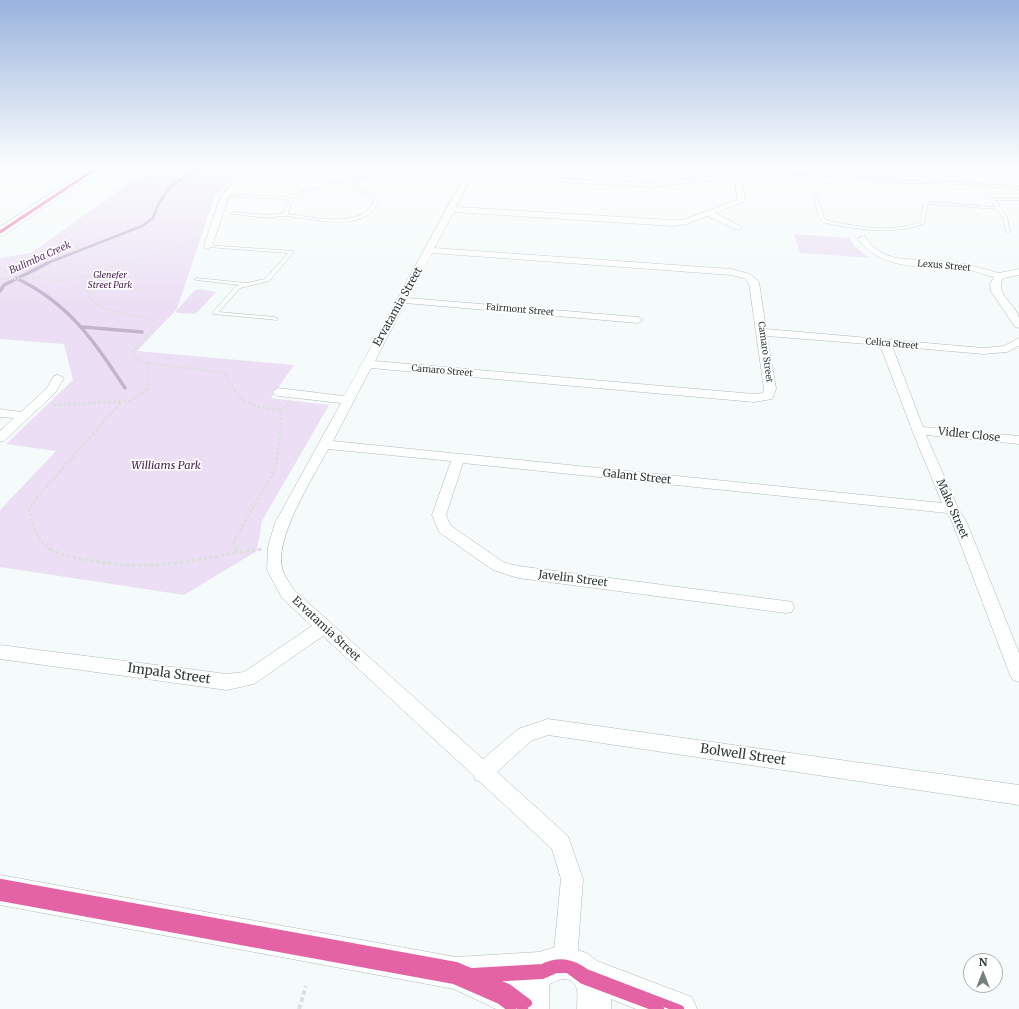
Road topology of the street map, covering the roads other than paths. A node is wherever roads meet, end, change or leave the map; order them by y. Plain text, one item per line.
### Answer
1 (32, 211) edge
2 (220, 211) edge
3 (287, 211) edge
4 (369, 211) edge
5 (450, 211) edge
6 (484, 211) edge
7 (716, 211) edge
8 (820, 211) edge
9 (924, 211) edge
10 (1001, 211) edge
11 (233, 213) dead end
12 (286, 214) junction
13 (709, 214) junction
14 (738, 227) dead end
15 (858, 228) junction
16 (0, 232) edge
17 (1008, 232) dead end
18 (861, 236) joint
19 (208, 246) joint
20 (429, 250) junction
21 (1019, 272) edge
22 (999, 276) junction
23 (196, 279) dead end
24 (249, 284) junction
25 (401, 300) junction
26 (275, 319) dead end
27 (638, 320) dead end
28 (1019, 325) edge
29 (762, 332) junction
30 (1019, 341) edge
31 (885, 343) junction
32 (367, 364) junction
33 (58, 378) dead end
34 (278, 392) dead end
35 (347, 400) junction
36 (0, 413) edge
37 (24, 416) junction
38 (918, 430) junction
39 (0, 438) edge
40 (1019, 440) edge
41 (323, 444) junction
42 (458, 459) junction
43 (951, 509) junction
44 (786, 607) dead end
45 (323, 627) junction
46 (0, 652) edge
47 (1019, 675) edge
48 (482, 773) junction
49 (1019, 795) edge
50 (0, 890) edge
51 (564, 967) junction
52 (454, 973) junction
53 (524, 1009) edge
54 (532, 1009) edge
55 (594, 1009) edge
56 (680, 1009) edge

1 - 16 street
2 - 19 street
3 - 12 lane
4 - 12 lane
5 - 20 street, Ervatamia Street
6 - 13 street
7 - 13 street
8 - 15 lane
9 - 15 lane
10 - 17 lane
11 - 12 lane
13 - 14 street
15 - 18 lane
18 - 22 street, Lexus Street
19 - 24 lane
20 - 25 street, Ervatamia Street
20 - 29 street, Camaro Street
21 - 22 street
22 - 28 street
23 - 24 lane
24 - 26 lane
25 - 27 street, Fairmont Street
25 - 32 street, Ervatamia Street
29 - 31 street, Celica Street
29 - 32 street, Camaro Street
30 - 31 street, Celica Street
31 - 38 street, Mako Street
32 - 35 street, Ervatamia Street
33 - 37 street
34 - 35 street
35 - 41 street, Ervatamia Street
36 - 37 street
37 - 39 street
38 - 40 street, Vidler Close
38 - 43 street, Mako Street
41 - 42 street, Galant Street
41 - 45 street, Ervatamia Street
42 - 43 street, Galant Street
42 - 44 street, Javelin Street
43 - 47 street, Mako Street
45 - 46 street, Impala Street
45 - 48 street, Ervatamia Street
48 - 49 street, Bolwell Street
48 - 51 street, Ervatamia Street
50 - 52 street
51 - 52 street
51 - 54 street
51 - 55 street
51 - 56 street
52 - 53 street

